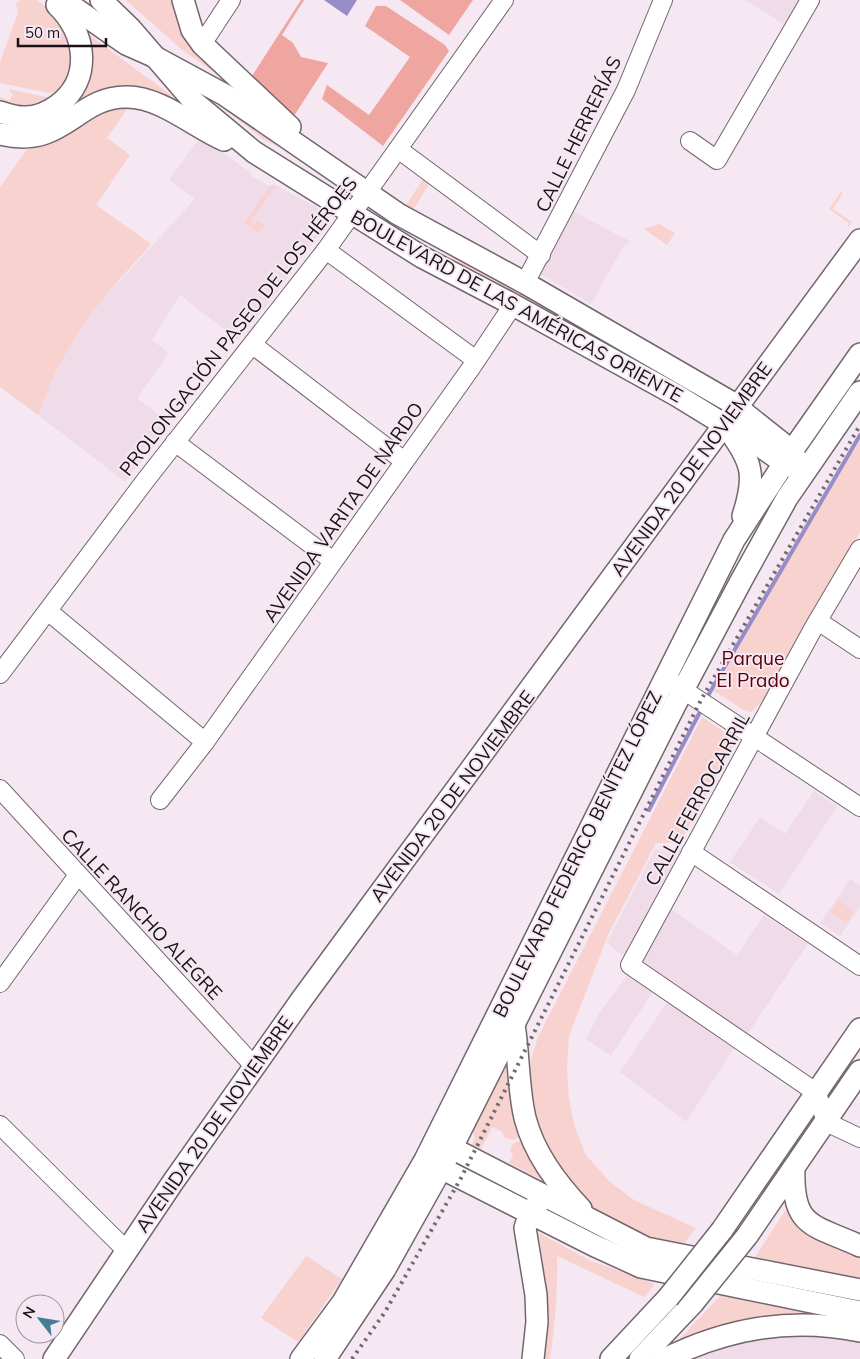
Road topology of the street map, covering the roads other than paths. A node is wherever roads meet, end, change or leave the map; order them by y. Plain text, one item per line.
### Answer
1 (51, 0) edge
2 (62, 0) edge
3 (101, 0) edge
4 (183, 0) edge
5 (232, 0) edge
6 (504, 0) edge
7 (663, 0) edge
8 (810, 0) edge
9 (202, 44) junction
10 (153, 56) junction
11 (0, 112) edge
12 (0, 134) edge
13 (690, 141) dead end
14 (398, 148) junction
15 (254, 152) junction
16 (334, 171) junction
17 (367, 194) junction
18 (352, 214) junction
19 (860, 240) edge
20 (326, 250) junction
21 (541, 255) junction
22 (525, 283) junction
23 (513, 305) junction
24 (253, 345) junction
25 (860, 354) edge
26 (476, 360) junction
27 (860, 392) edge
28 (738, 407) junction
29 (724, 425) junction
30 (175, 442) junction
31 (797, 460) junction
32 (404, 461) junction
33 (734, 540) junction
34 (860, 549) edge
35 (333, 561) junction
36 (48, 611) junction
37 (818, 621) junction
38 (860, 649) edge
39 (0, 674) edge
40 (665, 677) junction
41 (683, 689) junction
42 (755, 736) junction
43 (205, 742) junction
44 (3, 799) edge
45 (160, 800) dead end
46 (860, 807) edge
47 (692, 852) junction
48 (78, 875) junction
49 (860, 966) edge
50 (0, 982) edge
51 (514, 1026) junction
52 (860, 1029) edge
53 (254, 1066) junction
54 (860, 1071) edge
55 (818, 1093) junction
56 (826, 1122) junction
57 (0, 1125) edge
58 (860, 1138) edge
59 (444, 1144) junction
60 (433, 1164) junction
61 (794, 1168) junction
62 (553, 1200) junction
63 (530, 1212) junction
64 (593, 1222) junction
65 (860, 1246) edge
66 (127, 1251) junction
67 (860, 1290) edge
68 (860, 1312) edge
69 (860, 1331) edge
70 (0, 1344) edge
71 (15, 1359) edge
72 (54, 1359) edge
73 (302, 1359) edge
74 (325, 1359) edge
75 (533, 1359) edge
76 (611, 1359) edge
77 (640, 1359) edge
78 (665, 1359) edge

1 - 11 main road
2 - 10 main road, BOULEVARD DE LAS AMÉRICAS ORIENTE
3 - 10 main road, BOULEVARD DE LAS AMÉRICAS ORIENTE
4 - 9 main road
5 - 9 street
6 - 14 street, PROLONGACIÓN PASEO DE LOS HÉROES
7 - 21 street, CALLE HERRERÍAS
8 - 13 street
9 - 16 main road
10 - 15 main road, BOULEVARD DE LAS AMÉRICAS ORIENTE
10 - 16 main road, BOULEVARD DE LAS AMÉRICAS ORIENTE
12 - 15 main road
14 - 17 street, PROLONGACIÓN PASEO DE LOS HÉROES
14 - 21 street
15 - 18 main road, BOULEVARD DE LAS AMÉRICAS ORIENTE
16 - 17 main road, BOULEVARD DE LAS AMÉRICAS ORIENTE
17 - 18 street, PROLONGACIÓN PASEO DE LOS HÉROES
17 - 22 main road, BOULEVARD DE LAS AMÉRICAS ORIENTE
18 - 20 street, PROLONGACIÓN PASEO DE LOS HÉROES
18 - 23 main road, BOULEVARD DE LAS AMÉRICAS ORIENTE
19 - 28 main road, AVENIDA 20 DE NOVIEMBRE
20 - 24 street, PROLONGACIÓN PASEO DE LOS HÉROES
20 - 26 street
21 - 22 street, CALLE HERRERÍAS
22 - 28 main road, BOULEVARD DE LAS AMÉRICAS ORIENTE
23 - 26 street, AVENIDA VARITA DE NARDO
23 - 29 main road, BOULEVARD DE LAS AMÉRICAS ORIENTE
24 - 30 street, PROLONGACIÓN PASEO DE LOS HÉROES
24 - 32 street
25 - 31 main road, BOULEVARD FEDERICO BENÍTEZ LÓPEZ
26 - 32 street, AVENIDA VARITA DE NARDO
27 - 31 main road, BOULEVARD FEDERICO BENÍTEZ LÓPEZ
28 - 29 main road, AVENIDA 20 DE NOVIEMBRE
28 - 31 main road, BOULEVARD DE LAS AMÉRICAS ORIENTE
29 - 31 main road, BOULEVARD DE LAS AMÉRICAS ORIENTE
29 - 33 main road
29 - 53 main road, AVENIDA 20 DE NOVIEMBRE
30 - 35 street
30 - 36 street, PROLONGACIÓN PASEO DE LOS HÉROES
31 - 33 main road, BOULEVARD FEDERICO BENÍTEZ LÓPEZ
31 - 41 main road, BOULEVARD FEDERICO BENÍTEZ LÓPEZ
32 - 35 street, AVENIDA VARITA DE NARDO
33 - 40 main road, BOULEVARD FEDERICO BENÍTEZ LÓPEZ
34 - 37 street, CALLE FERROCARRIL
35 - 43 street, AVENIDA VARITA DE NARDO
36 - 39 street, PROLONGACIÓN PASEO DE LOS HÉROES
36 - 43 street
37 - 38 street
37 - 42 street, CALLE FERROCARRIL
40 - 41 street
40 - 59 main road, BOULEVARD FEDERICO BENÍTEZ LÓPEZ
41 - 42 street
41 - 51 main road, BOULEVARD FEDERICO BENÍTEZ LÓPEZ
42 - 46 street
42 - 47 street, CALLE FERROCARRIL
43 - 45 street, AVENIDA VARITA DE NARDO
44 - 48 street, CALLE RANCHO ALEGRE
47 - 49 street
47 - 55 street, CALLE FERROCARRIL
48 - 50 street
48 - 53 street, CALLE RANCHO ALEGRE
51 - 59 main road, BOULEVARD FEDERICO BENÍTEZ LÓPEZ
51 - 64 main road
52 - 55 main road
53 - 66 main road, AVENIDA 20 DE NOVIEMBRE
54 - 56 main road
55 - 56 street
55 - 76 main road, bridge
56 - 58 street
56 - 61 main road
57 - 66 street
59 - 60 main road, BOULEVARD FEDERICO BENÍTEZ LÓPEZ
59 - 62 main road
60 - 63 main road
60 - 73 main road, BOULEVARD FEDERICO BENÍTEZ LÓPEZ
60 - 74 main road, BOULEVARD FEDERICO BENÍTEZ LÓPEZ
61 - 65 main road
61 - 77 main road, bridge
62 - 63 main road
62 - 64 main road
63 - 68 main road
63 - 75 main road
64 - 67 main road
66 - 72 main road, AVENIDA 20 DE NOVIEMBRE
69 - 78 main road
70 - 71 street

